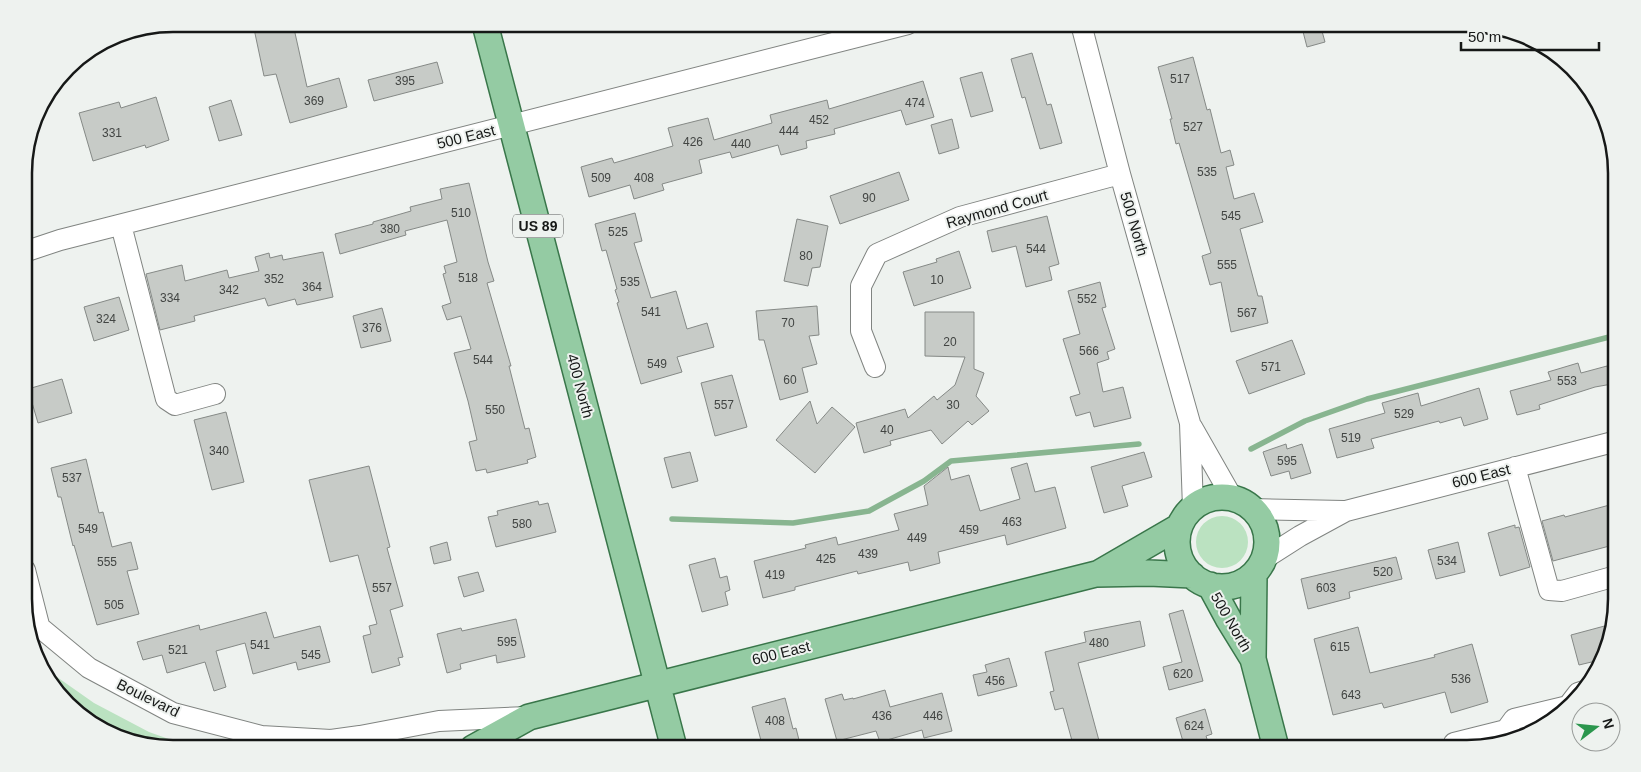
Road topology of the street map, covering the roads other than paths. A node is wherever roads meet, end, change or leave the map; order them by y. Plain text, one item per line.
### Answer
1 (487, 32) edge
2 (877, 32) edge
3 (1083, 32) edge
4 (512, 125) junction
5 (1120, 174) junction
6 (121, 225) junction
7 (33, 249) edge
8 (875, 367) dead end
9 (215, 394) dead end
10 (1190, 423) junction
11 (1608, 443) edge
12 (1515, 467) junction
13 (1242, 504) junction
14 (1346, 511) junction
15 (1186, 517) junction
16 (1259, 567) junction
17 (1096, 574) junction
18 (1608, 578) edge
19 (1201, 580) junction
20 (33, 602) edge
21 (35, 625) edge
22 (40, 629) junction
23 (1253, 659) junction
24 (658, 684) junction
25 (1554, 709) edge
26 (529, 717) junction
27 (1274, 739) edge
28 (1470, 739) edge
29 (329, 740) edge
30 (332, 740) edge
31 (488, 740) edge
32 (672, 740) edge

1 - 4 main road, 400 North / US 89
2 - 4 street, 500 East
3 - 5 street, 500 North
4 - 6 street, 500 East
4 - 24 main road, 400 North / US 89
5 - 8 street, Raymond Court
5 - 10 street, 500 North
6 - 7 street, 500 East
6 - 9 street
10 - 13 street, 500 North
10 - 15 street, 500 North
11 - 12 street, 600 East
12 - 14 street, 600 East
12 - 18 street
13 - 14 street, 600 East
13 - 15 main road
13 - 16 main road
14 - 16 street, 600 East
15 - 17 main road, 600 East
15 - 19 main road
16 - 19 main road
16 - 23 main road, 500 North
17 - 19 main road, 600 East
17 - 24 main road, 600 East
19 - 23 main road, 500 North
20 - 22 street
21 - 22 street, Boulevard
22 - 29 street, Boulevard
23 - 27 main road, 500 North
24 - 26 main road, 600 East
24 - 32 main road, 400 North / US 89
25 - 28 street
26 - 30 street, Boulevard
26 - 31 main road, 600 East

